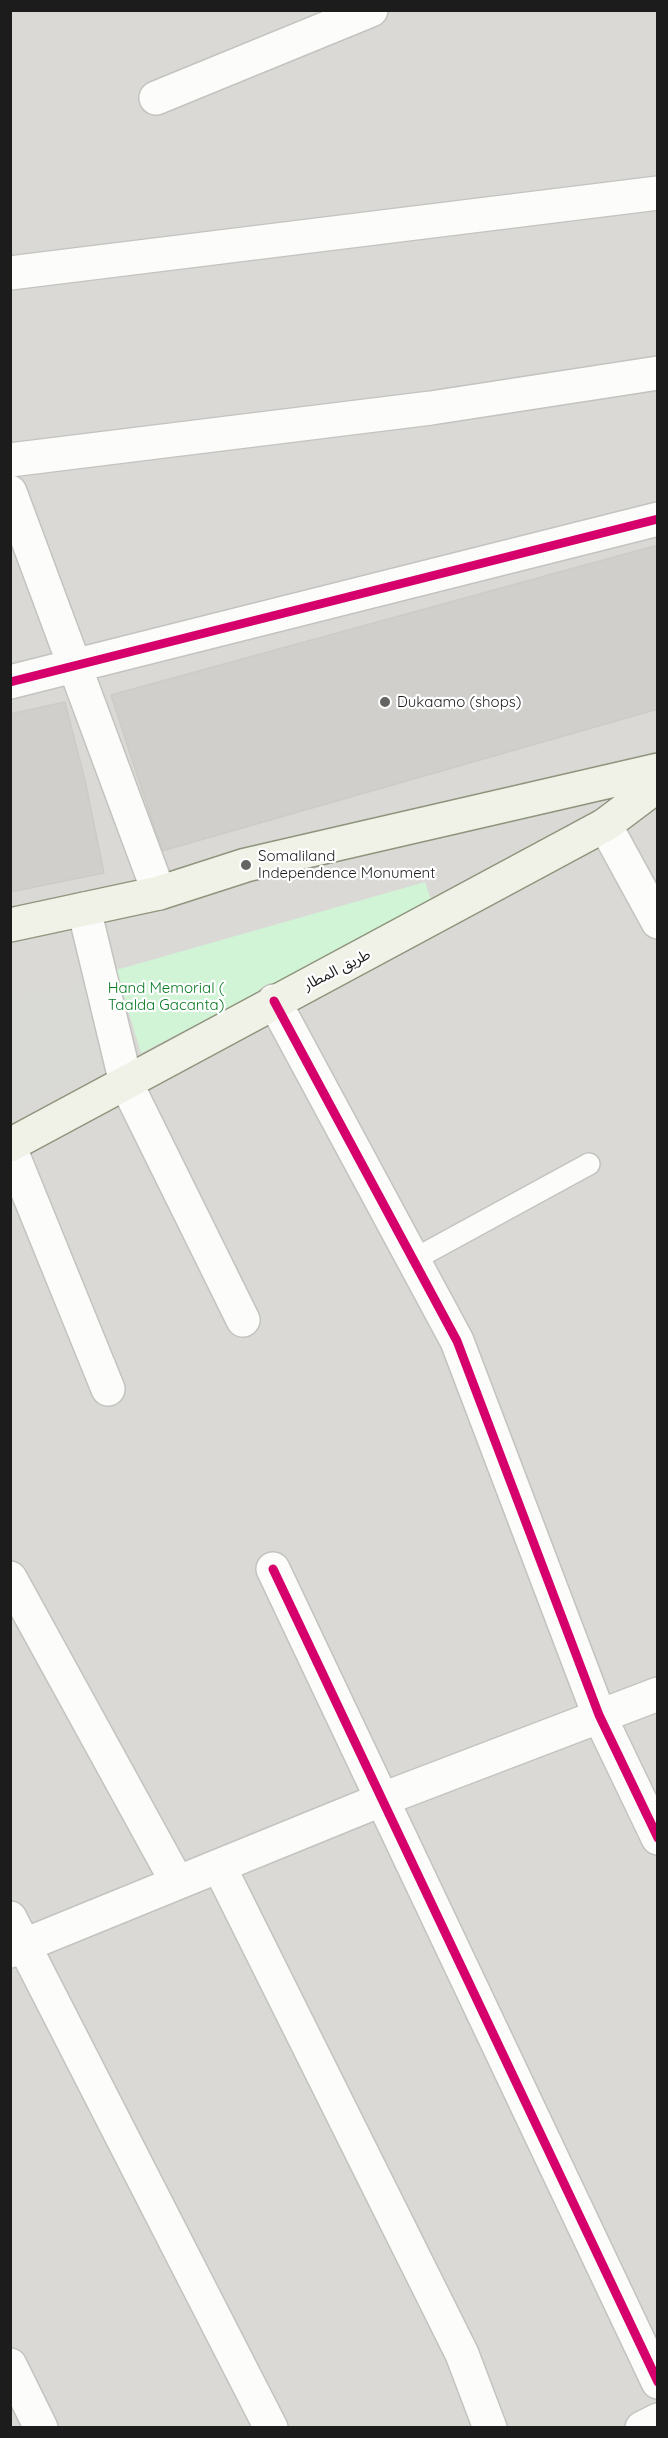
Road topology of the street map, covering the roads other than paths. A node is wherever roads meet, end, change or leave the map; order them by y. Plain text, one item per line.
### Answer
1 (371, 10) edge
2 (156, 98) dead end
3 (657, 193) edge
4 (10, 273) edge
5 (657, 373) edge
6 (10, 460) edge
7 (12, 497) edge
8 (657, 519) edge
9 (74, 667) junction
10 (10, 682) edge
11 (657, 770) edge
12 (657, 785) edge
13 (605, 825) junction
14 (159, 893) junction
15 (84, 909) junction
16 (657, 922) edge
17 (10, 926) edge
18 (274, 1001) junction
19 (126, 1083) junction
20 (10, 1146) edge
21 (589, 1164) dead end
22 (413, 1260) junction
23 (243, 1320) dead end
24 (108, 1389) dead end
25 (273, 1569) dead end
26 (12, 1581) edge
27 (657, 1694) edge
28 (599, 1715) junction
29 (383, 1799) junction
30 (657, 1838) edge
31 (219, 1866) junction
32 (177, 1882) junction
33 (15, 1938) edge
34 (10, 2365) edge
35 (657, 2382) edge
36 (657, 2420) edge
37 (41, 2427) edge
38 (272, 2427) edge
39 (490, 2427) edge
40 (642, 2427) edge

1 - 2 street
3 - 4 street
5 - 6 street
7 - 9 street
8 - 9 street
9 - 10 street
9 - 14 street
11 - 14 main road
12 - 13 main road, طريق المطار
13 - 16 street
13 - 18 main road, طريق المطار
14 - 15 main road
15 - 17 main road
15 - 19 street
18 - 19 main road, طريق المطار
18 - 22 street
19 - 20 main road, طريق المطار
19 - 23 street
20 - 24 street
21 - 22 lane
22 - 28 street
25 - 29 street
26 - 32 street
27 - 28 street
28 - 29 street
28 - 30 street
29 - 31 street
29 - 35 street
31 - 32 street
31 - 39 street
32 - 33 street
33 - 38 street
34 - 37 street
36 - 40 street

